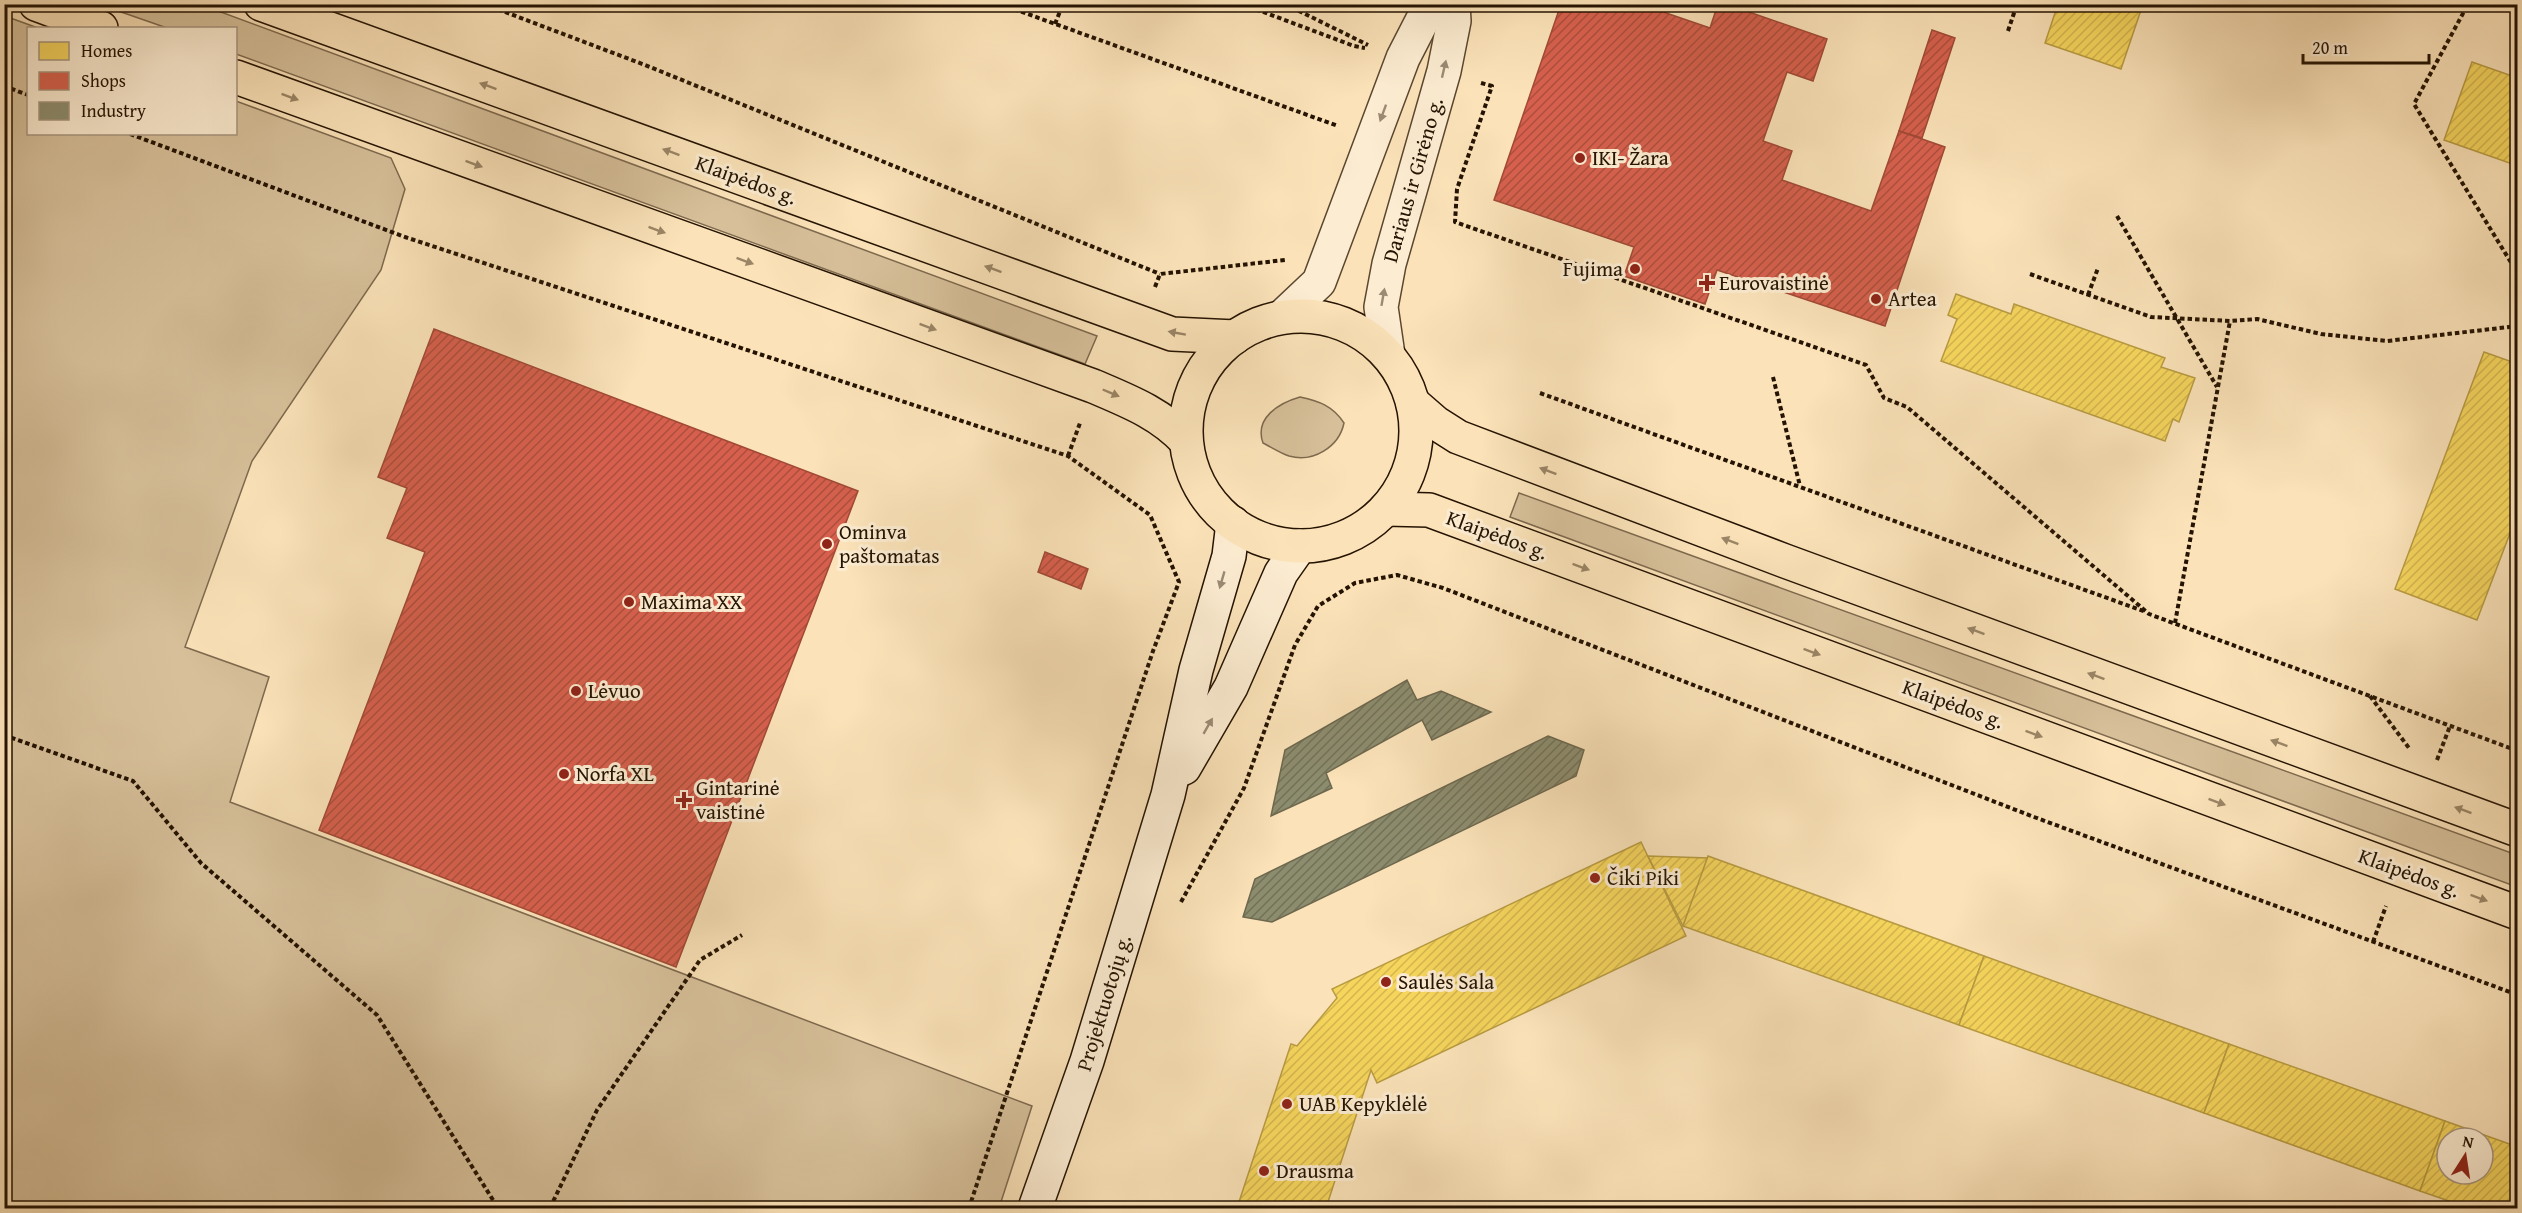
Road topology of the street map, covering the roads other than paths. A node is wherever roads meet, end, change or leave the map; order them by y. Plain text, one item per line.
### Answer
1 (36, 4) edge
2 (261, 4) edge
3 (1434, 4) edge
4 (1453, 4) edge
5 (98, 27) edge
6 (237, 77) edge
7 (1282, 317) junction
8 (1235, 337) junction
9 (1388, 355) junction
10 (1413, 403) junction
11 (1186, 441) junction
12 (1386, 509) junction
13 (1233, 523) junction
14 (1300, 546) junction
15 (1168, 795) junction
16 (2517, 830) edge
17 (2517, 913) edge
18 (1035, 1209) edge

1 - 5 highway
8 -> 2 highway, Klaipėdos g.
3 -> 7 main road
9 -> 4 main road, Dariaus ir Girėno g.
6 -> 11 highway
7 - 8 highway, Klaipėdos g.
7 - 9 highway, Klaipėdos g.
8 - 11 highway, Klaipėdos g.
9 - 10 highway, Klaipėdos g.
10 - 12 highway, Klaipėdos g.
16 -> 10 highway, Klaipėdos g.
11 - 13 highway, Klaipėdos g.
12 - 14 highway, Klaipėdos g.
12 -> 17 highway, Klaipėdos g.
13 - 14 highway, Klaipėdos g.
13 -> 15 main road, Projektuotojų g.
15 -> 14 main road, Projektuotojų g.
15 - 18 main road, Projektuotojų g.

